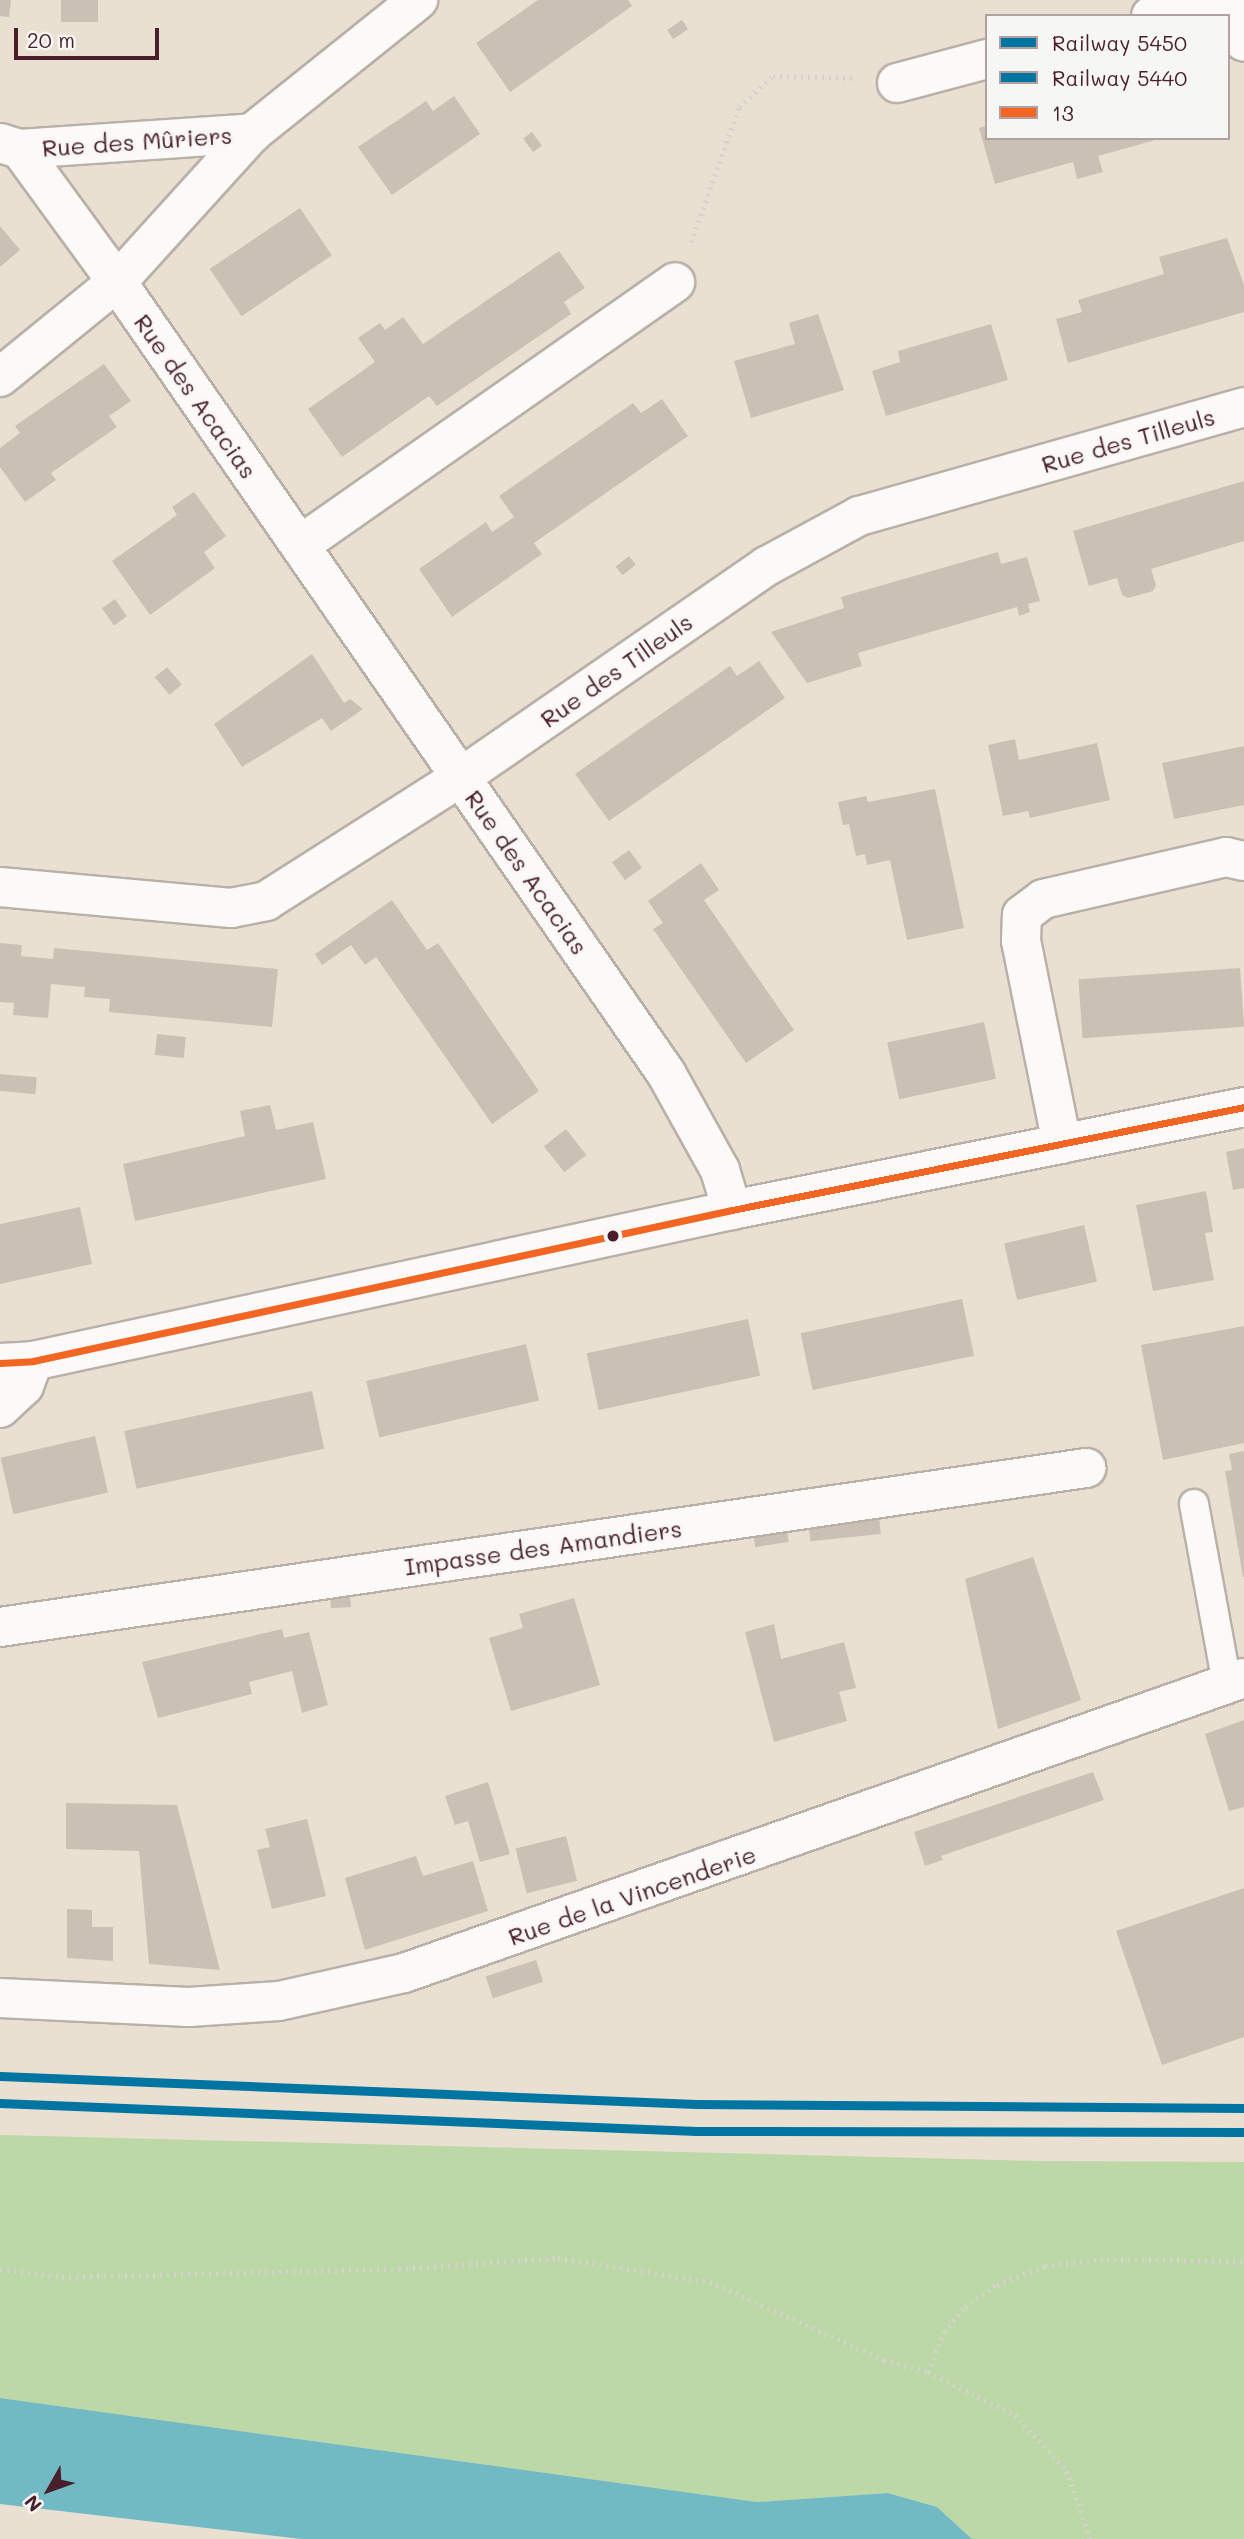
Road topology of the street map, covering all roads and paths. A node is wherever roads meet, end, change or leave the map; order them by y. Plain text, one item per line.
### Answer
1 (418, 0) edge
2 (1210, 0) edge
3 (1233, 0) edge
4 (1158, 14) edge
5 (1244, 42) edge
6 (985, 61) edge
7 (897, 83) joint
8 (251, 133) junction
9 (10, 146) edge
10 (117, 282) junction
11 (676, 282) joint
12 (0, 377) edge
13 (1244, 407) edge
14 (300, 545) junction
15 (461, 777) junction
16 (1244, 861) edge
17 (0, 887) edge
18 (1244, 1107) edge
19 (1062, 1144) junction
20 (732, 1210) junction
21 (16, 1362) edge
22 (0, 1408) edge
23 (1086, 1468) dead end
24 (1194, 1504) dead end
25 (0, 1627) edge
26 (1235, 1681) edge
27 (0, 1998) edge
28 (1244, 2261) edge
29 (0, 2269) edge
30 (928, 2372) junction
31 (1090, 2539) edge

1 - 8 street, Rue des Mûriers
2 - 4 street
3 - 5 street
6 - 7 street
7 - 11 path
8 - 9 street, Rue des Mûriers
8 - 10 street
9 - 10 street, Rue des Mûriers
10 - 12 street
10 - 14 street, Rue des Acacias
11 - 14 street
13 - 15 street, Rue des Tilleuls
14 - 15 street, Rue des Acacias
15 - 17 street, Rue des Tilleuls
15 - 20 street, Rue des Acacias
16 - 19 street
18 - 19 street
19 - 20 street
20 - 21 street
21 - 22 street
23 - 25 street, Impasse des Amandiers
24 - 26 lane
26 - 27 street, Rue de la Vincenderie
28 - 30 path
29 - 30 path
30 - 31 path

